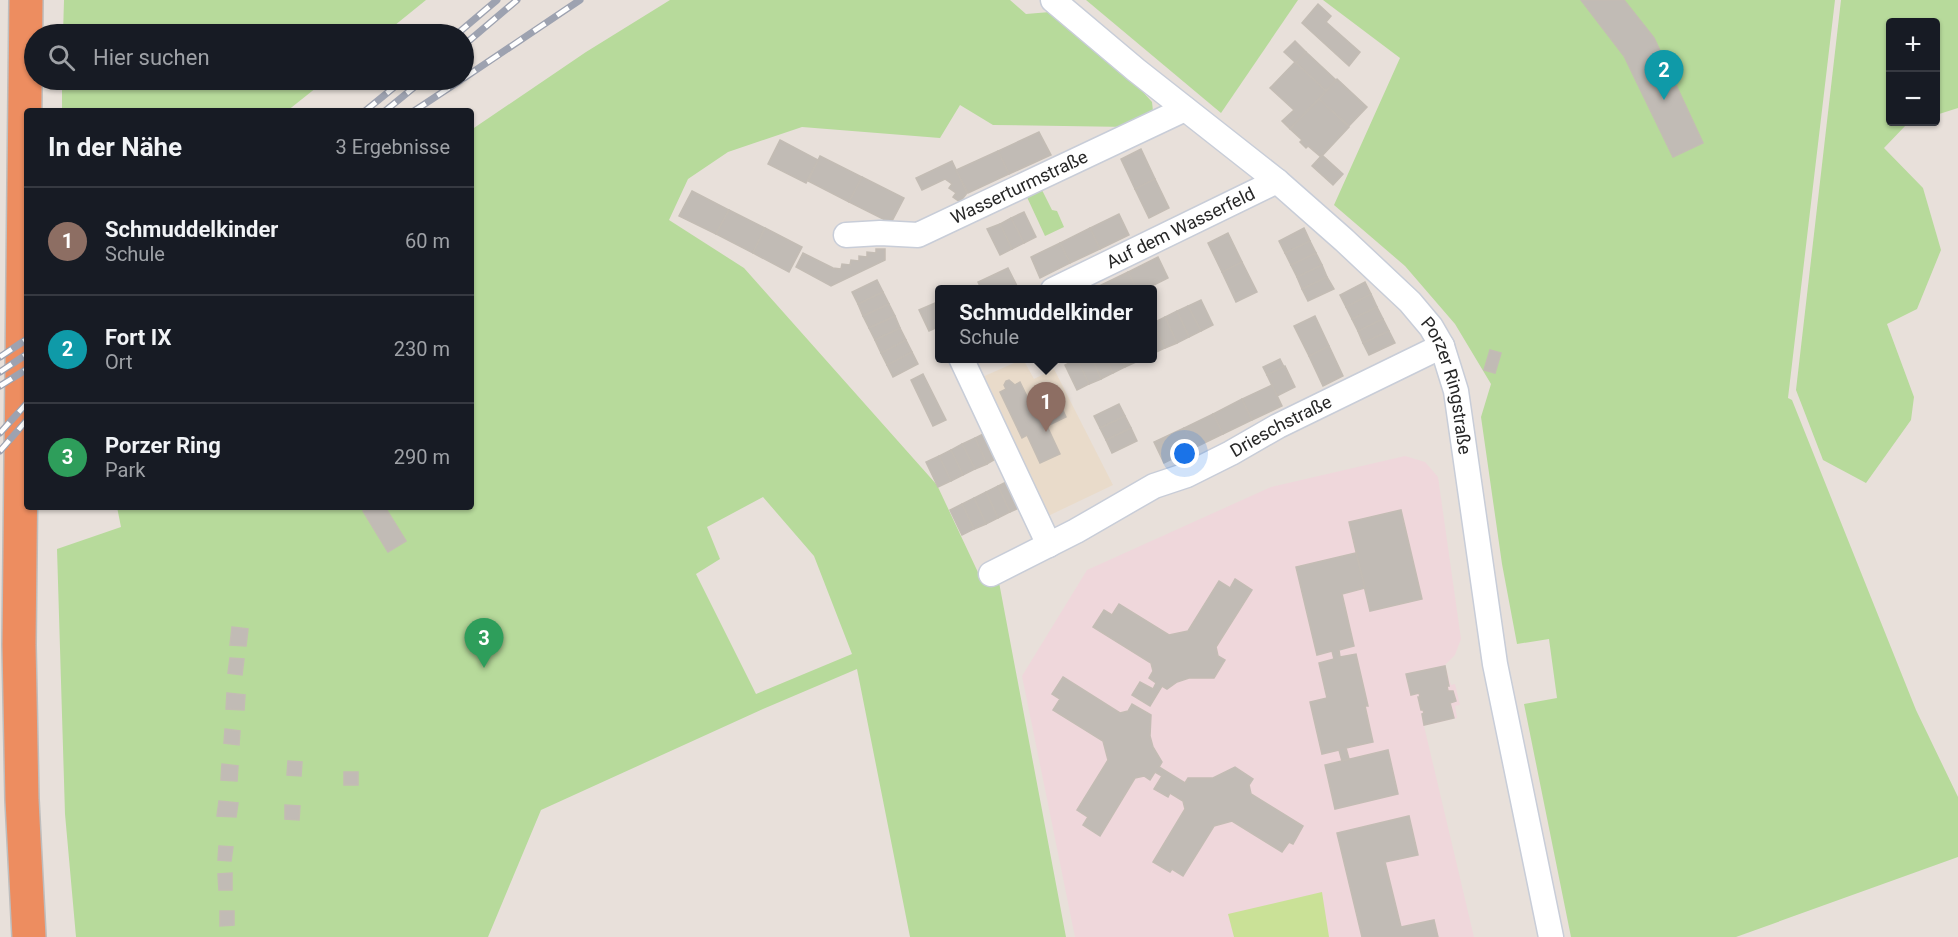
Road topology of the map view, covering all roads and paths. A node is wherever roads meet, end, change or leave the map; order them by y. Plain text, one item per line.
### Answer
1 (27, 0) edge
2 (1053, 0) edge
3 (27, 24) edge
4 (26, 90) edge
5 (26, 108) edge
6 (1185, 109) junction
7 (1277, 181) junction
8 (846, 235) dead end
9 (24, 242) edge
10 (1063, 285) edge
11 (1442, 346) junction
12 (963, 363) edge
13 (1049, 545) junction
14 (991, 574) dead end
15 (29, 937) edge
16 (1551, 937) edge

1 - 3 highway
2 - 6 street, Porzer Ringstraße
4 - 5 highway
6 - 7 street, Porzer Ringstraße
6 - 8 street, Wasserturmstraße
7 - 10 street, Auf dem Wasserfeld
7 - 11 street, Porzer Ringstraße
9 - 15 highway
11 - 13 street, Drieschstraße
11 - 16 street, Porzer Ringstraße
12 - 13 street
13 - 14 street, Drieschstraße

